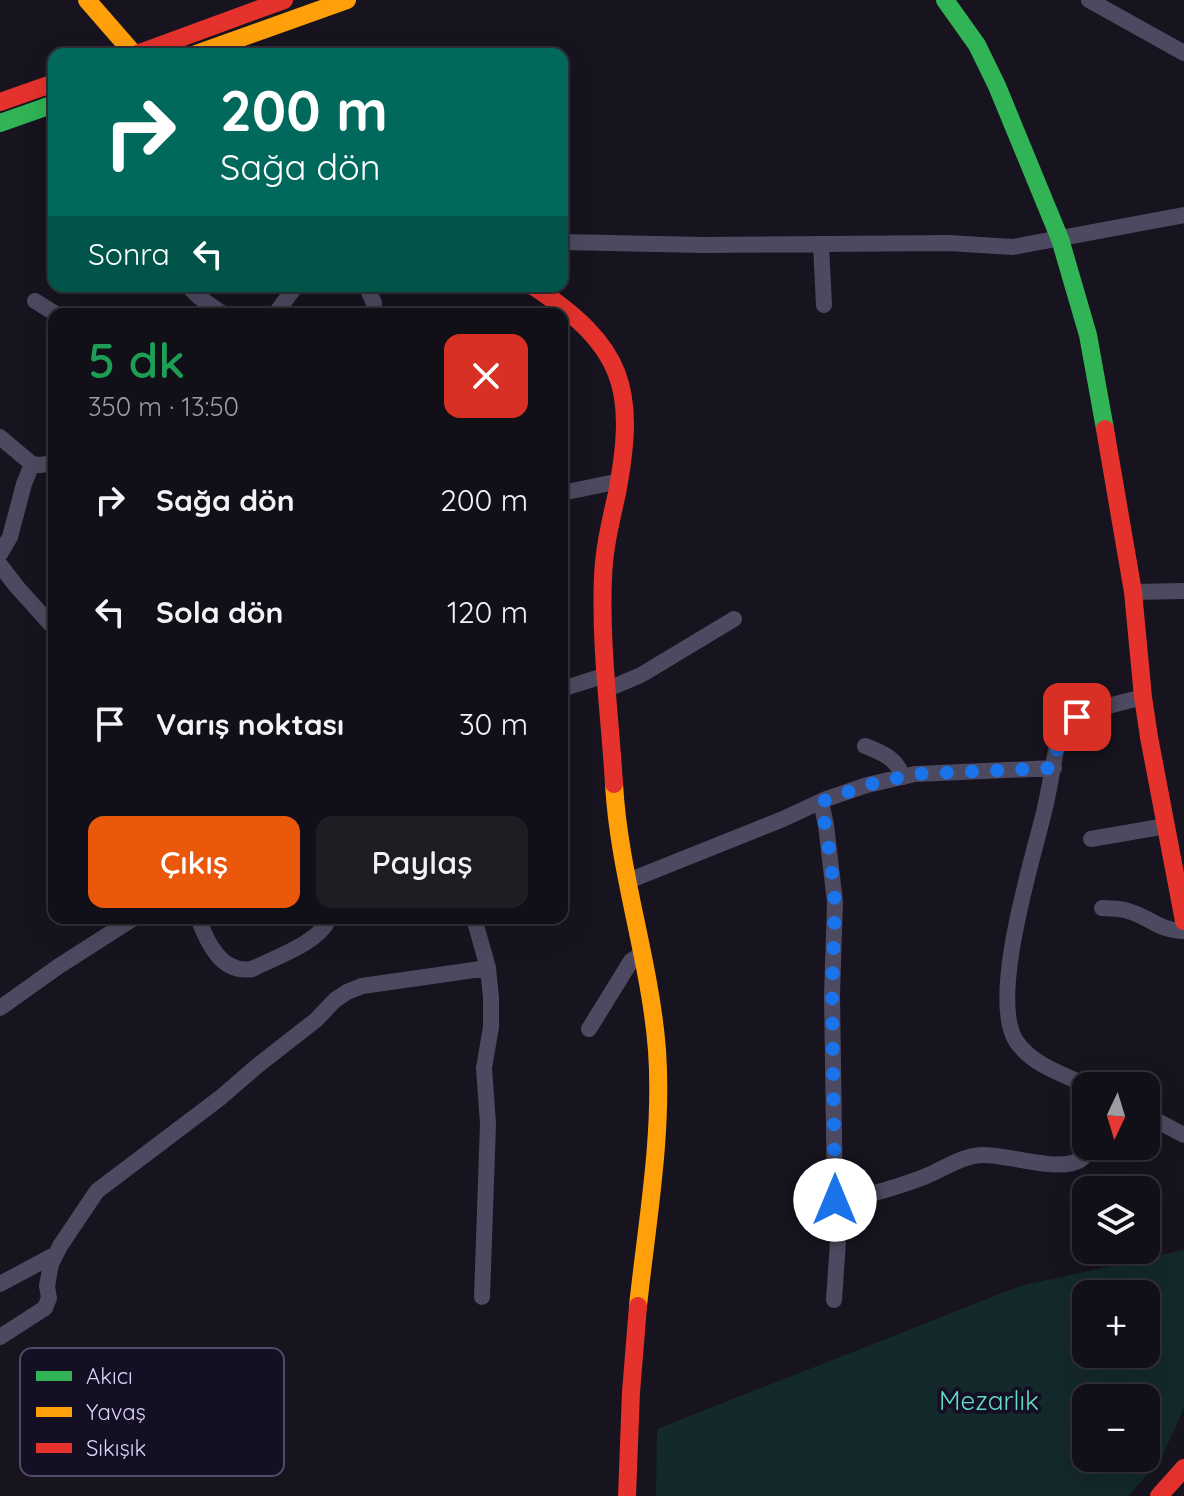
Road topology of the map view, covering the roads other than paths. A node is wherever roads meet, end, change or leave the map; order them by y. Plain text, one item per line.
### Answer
1 (87, 0) edge
2 (284, 0) edge
3 (347, 0) edge
4 (945, 0) edge
5 (1089, 0) edge
6 (130, 48) edge
7 (152, 48) edge
8 (213, 48) edge
9 (1184, 53) edge
10 (48, 85) edge
11 (0, 102) edge
12 (48, 106) edge
13 (0, 123) edge
14 (1184, 215) edge
15 (1060, 239) junction
16 (568, 242) edge
17 (821, 244) junction
18 (194, 292) edge
19 (542, 292) edge
20 (35, 301) dead end
21 (824, 305) dead end
22 (215, 308) edge
23 (565, 308) edge
24 (48, 309) edge
25 (568, 310) edge
26 (0, 437) edge
27 (32, 464) junction
28 (48, 464) edge
29 (620, 481) junction
30 (568, 492) edge
31 (0, 554) edge
32 (0, 565) edge
33 (1184, 591) edge
34 (1133, 592) junction
35 (734, 619) dead end
36 (48, 621) edge
37 (607, 682) junction
38 (568, 688) edge
39 (1143, 697) junction
40 (865, 746) dead end
41 (1054, 768) junction
42 (903, 777) junction
43 (821, 802) junction
44 (1166, 826) junction
45 (1091, 839) dead end
46 (628, 881) junction
47 (1102, 908) dead end
48 (1184, 921) edge
49 (125, 924) edge
50 (201, 924) edge
51 (327, 924) edge
52 (476, 924) edge
53 (1184, 931) edge
54 (643, 953) junction
55 (488, 968) junction
56 (0, 1008) edge
57 (589, 1029) dead end
58 (1072, 1078) edge
59 (1160, 1122) edge
60 (1184, 1135) edge
61 (1080, 1160) edge
62 (835, 1200) junction
63 (56, 1254) junction
64 (0, 1284) edge
65 (482, 1297) dead end
66 (834, 1300) dead end
67 (0, 1337) edge
68 (1184, 1468) edge
69 (627, 1496) edge
70 (1159, 1496) edge

1 - 6 street
2 - 7 street
3 - 8 street
4 - 15 street
5 - 9 street
10 - 11 street
12 - 13 street
14 - 15 street
15 - 17 street
15 - 34 street
16 - 17 street
17 - 21 street
18 - 22 street
19 - 23 street
20 - 24 street
25 - 29 street
26 - 27 street
27 - 28 street
27 - 31 street
29 - 30 street
29 - 37 street
32 - 36 street
33 - 34 street
34 - 39 street
35 - 37 street
37 - 38 street
37 - 46 street
39 - 41 street
39 - 44 street
40 - 42 street
41 - 42 street
41 - 58 street
42 - 43 street
43 - 46 street
43 - 62 street
44 - 45 street
44 - 48 street
46 - 54 street
47 - 53 street
49 - 56 street
50 - 51 street
52 - 55 street
54 - 57 street
54 - 69 street
55 - 63 street
55 - 65 street
59 - 60 street
61 - 62 street
62 - 66 street
63 - 64 street
63 - 67 street
68 - 70 street

